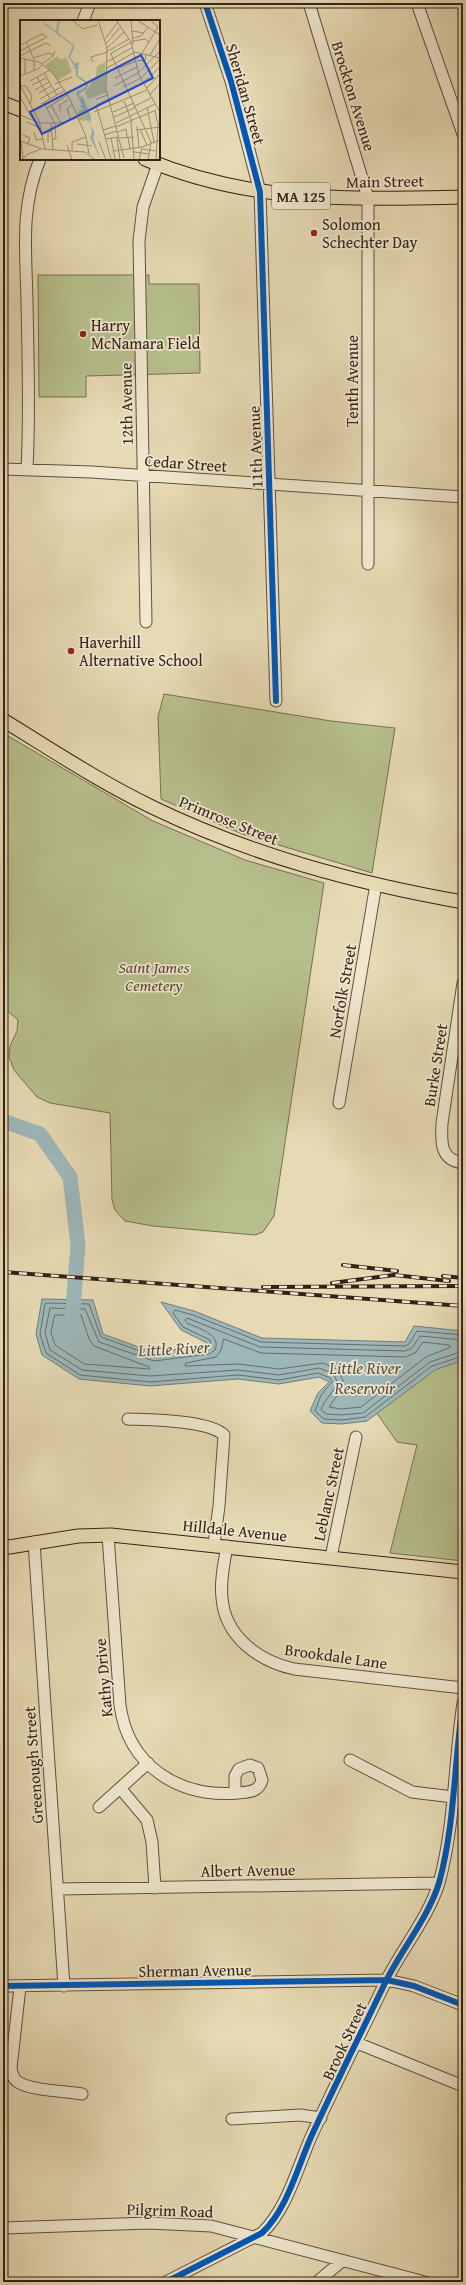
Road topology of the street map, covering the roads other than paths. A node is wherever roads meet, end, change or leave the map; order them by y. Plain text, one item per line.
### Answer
1 (90, 3) edge
2 (205, 3) edge
3 (309, 3) edge
4 (417, 3) edge
5 (84, 20) edge
6 (3, 103) edge
7 (20, 110) edge
8 (463, 134) edge
9 (40, 160) edge
10 (148, 160) edge
11 (158, 164) junction
12 (260, 192) junction
13 (463, 197) edge
14 (368, 198) junction
15 (3, 469) edge
16 (27, 469) junction
17 (143, 476) junction
18 (269, 484) junction
19 (368, 490) junction
20 (463, 497) edge
21 (368, 564) dead end
22 (146, 622) dead end
23 (276, 701) dead end
24 (3, 720) edge
25 (376, 884) junction
26 (463, 902) edge
27 (463, 983) edge
28 (339, 1104) dead end
29 (463, 1163) edge
30 (128, 1419) dead end
31 (356, 1437) dead end
32 (108, 1535) junction
33 (34, 1542) junction
34 (220, 1545) junction
35 (3, 1548) edge
36 (331, 1557) junction
37 (463, 1572) edge
38 (463, 1688) edge
39 (463, 1703) edge
40 (350, 1760) dead end
41 (148, 1763) junction
42 (120, 1788) junction
43 (235, 1793) dead end
44 (453, 1797) junction
45 (99, 1807) dead end
46 (438, 1883) junction
47 (155, 1888) junction
48 (58, 1890) junction
49 (387, 1980) junction
50 (3, 1986) edge
51 (20, 1986) junction
52 (64, 1986) junction
53 (463, 2005) edge
54 (357, 2043) junction
55 (463, 2086) edge
56 (82, 2094) dead end
57 (321, 2118) junction
58 (232, 2119) dead end
59 (3, 2228) edge
60 (255, 2237) junction
61 (342, 2261) junction
62 (166, 2282) edge
63 (317, 2282) edge
64 (425, 2282) edge

1 - 5 street
2 - 12 street, Sheridan Street
3 - 14 street, Brockton Avenue
4 - 8 street
6 - 7 main road
9 - 16 street
10 - 11 main road, Main Street / MA 125
11 - 12 main road, Main Street / MA 125
11 - 17 street, 12th Avenue
12 - 14 main road, Main Street / MA 125
12 - 18 street, 11th Avenue
13 - 14 main road, Main Street / MA 125
14 - 19 street, Tenth Avenue
15 - 16 street, Cedar Street
16 - 17 street, Cedar Street
17 - 18 street, Cedar Street
17 - 22 street, 12th Avenue
18 - 19 street, Cedar Street
18 - 23 street, 11th Avenue
19 - 20 street, Cedar Street
19 - 21 street, Tenth Avenue
24 - 25 main road, Primrose Street
25 - 26 main road, Primrose Street
25 - 28 street, Norfolk Street
27 - 29 street, Burke Street
30 - 34 street, Brookdale Lane
31 - 36 street, Leblanc Street
32 - 33 main road, Hilldale Avenue
32 - 34 main road, Hilldale Avenue
32 - 41 street, Kathy Drive
33 - 35 main road, Hilldale Avenue
33 - 48 street, Greenough Street
34 - 36 main road, Hilldale Avenue
34 - 38 street, Brookdale Lane
36 - 37 main road, Hilldale Avenue
39 - 44 street, Brook Street
40 - 44 street
41 - 42 street
41 - 43 street, Kathy Drive
42 - 45 street
42 - 47 street
44 - 46 street, Brook Street
46 - 47 street, Albert Avenue
46 - 49 street, Brook Street
47 - 48 street, Albert Avenue
48 - 52 street, Greenough Street
49 - 52 street, Sherman Avenue
49 - 53 street, Sherman Avenue
49 - 54 street, Brook Street
50 - 51 street, Sherman Avenue
51 - 52 street, Sherman Avenue
51 - 56 street
54 - 55 street
54 - 57 street, Brook Street
57 - 58 street
57 - 60 street, Brook Street
59 - 60 street, Pilgrim Road
60 - 61 street, Pilgrim Road
60 - 62 street, Brook Street
61 - 63 street
61 - 64 street, Pilgrim Road

